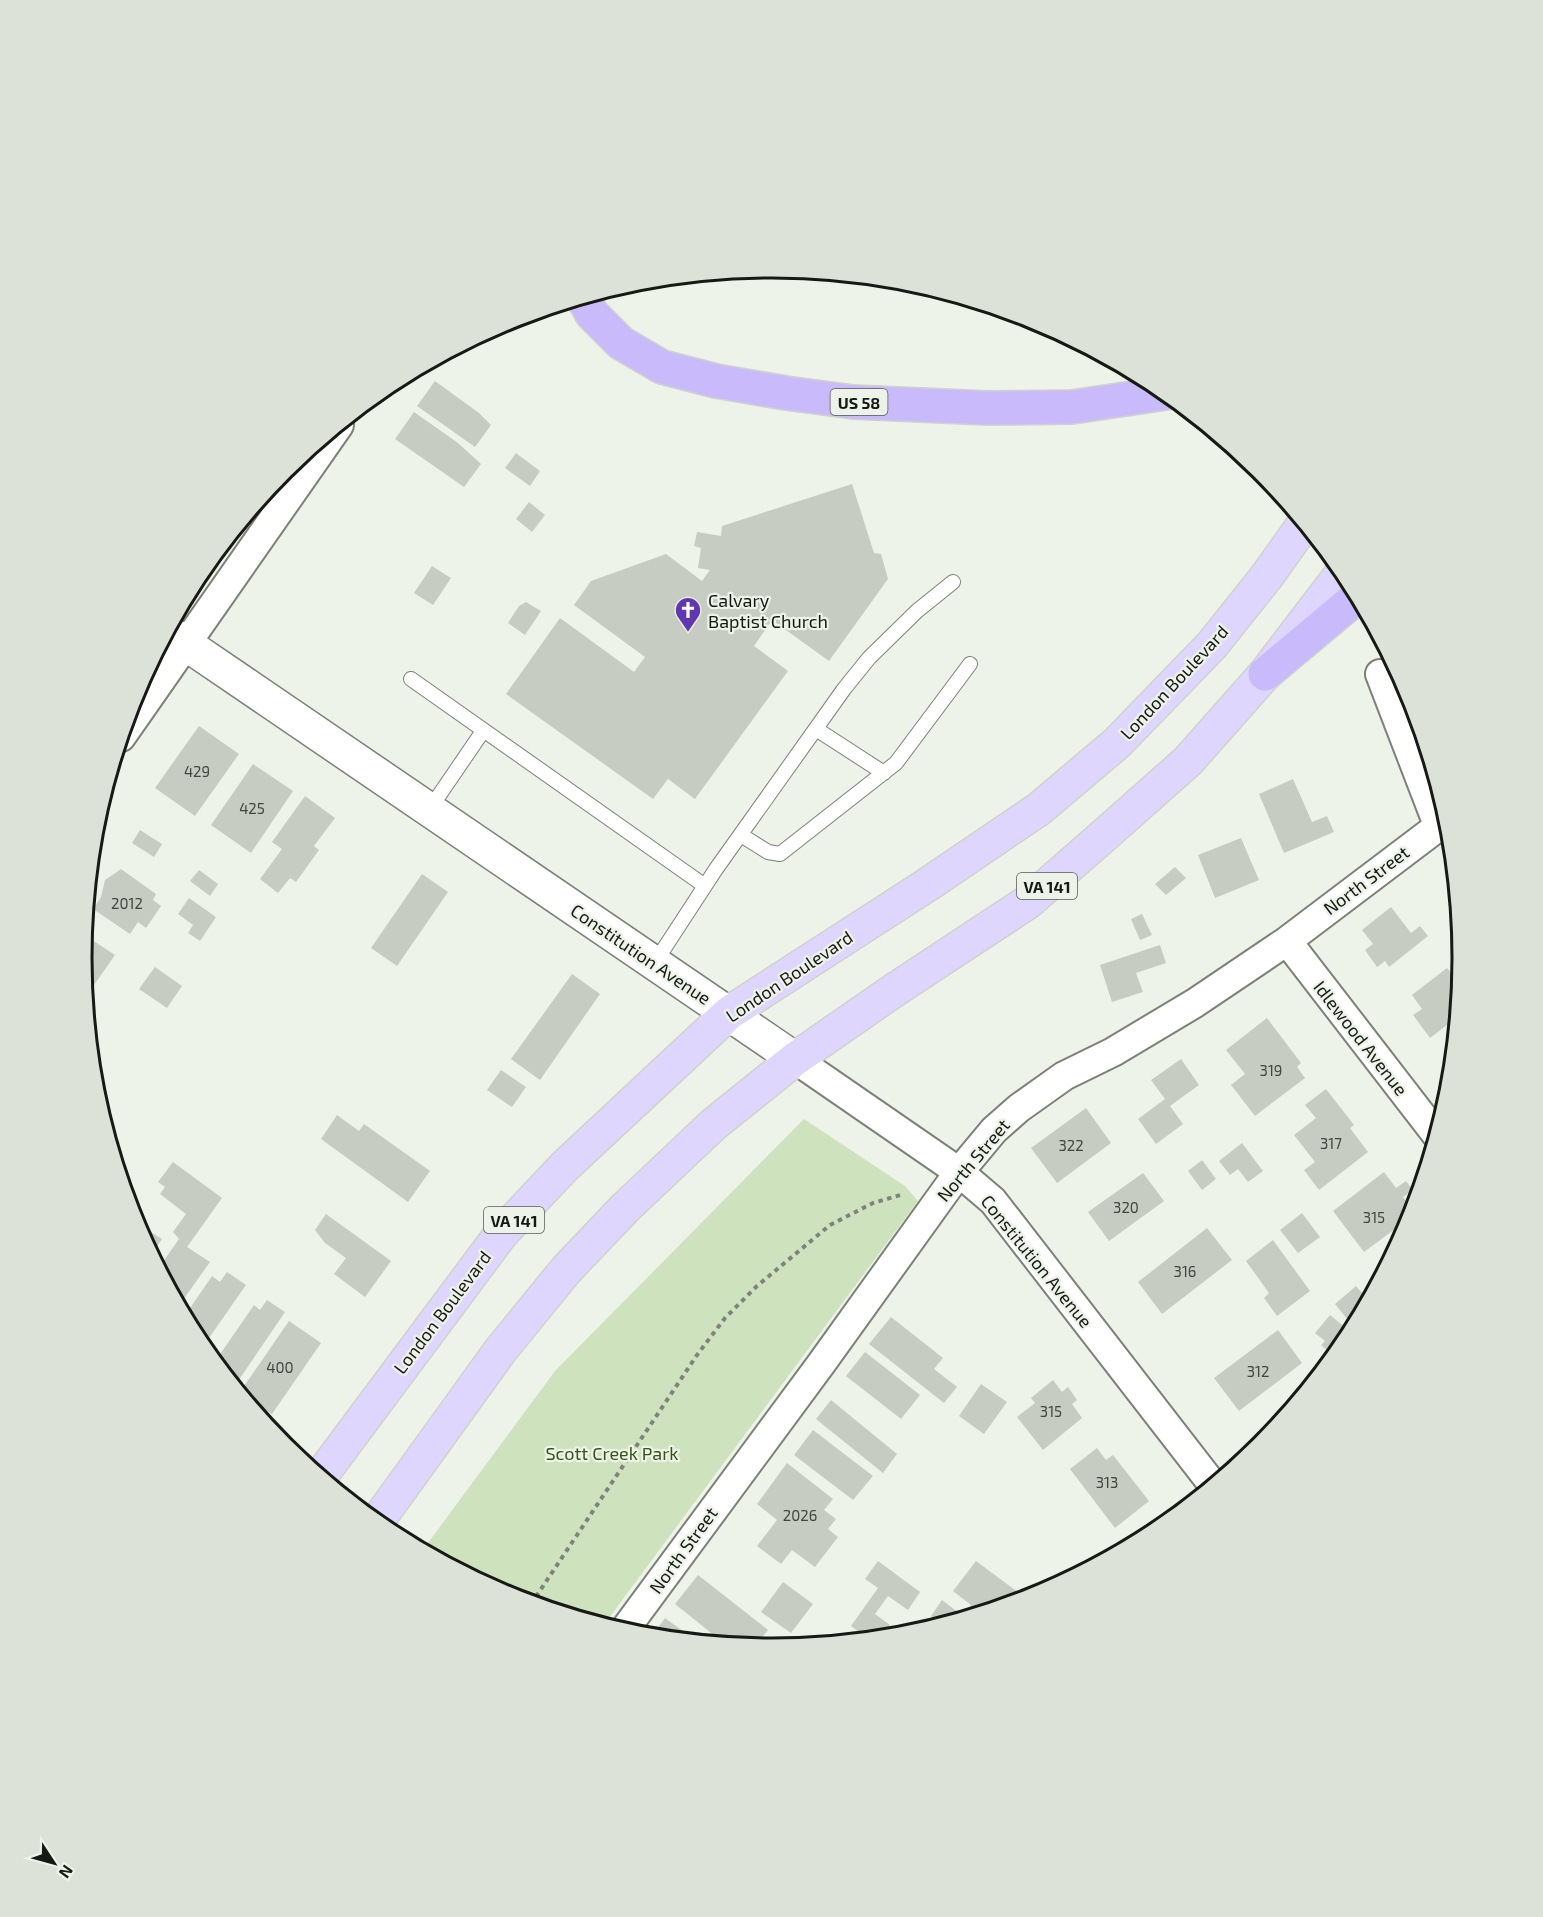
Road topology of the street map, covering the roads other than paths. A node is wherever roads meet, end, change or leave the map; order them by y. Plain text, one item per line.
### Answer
1 (587, 305) edge
2 (1152, 395) edge
3 (317, 453) edge
4 (1299, 530) edge
5 (1337, 580) edge
6 (953, 582) dead end
7 (1350, 603) edge
8 (176, 637) edge
9 (970, 664) dead end
10 (1265, 674) junction
11 (1380, 674) dead end
12 (411, 679) dead end
13 (146, 691) edge
14 (816, 729) junction
15 (483, 730) junction
16 (884, 773) junction
17 (1430, 793) edge
18 (429, 810) junction
19 (1438, 827) edge
20 (741, 835) junction
21 (705, 886) junction
22 (1287, 941) junction
23 (654, 964) junction
24 (729, 1013) junction
25 (795, 1059) junction
26 (1430, 1126) edge
27 (959, 1172) junction
28 (324, 1471) edge
29 (1209, 1479) edge
30 (382, 1515) edge
31 (630, 1623) edge

1 - 2 highway, US 58
3 - 8 street
4 - 24 main road, London Boulevard / VA 141
5 - 10 main road, VA 141
6 - 14 lane
7 - 10 highway
8 - 13 street
8 - 18 street, Constitution Avenue
9 - 16 lane
10 - 25 main road, VA 141
11 - 17 street
12 - 15 lane
14 - 16 lane
14 - 20 lane
15 - 18 lane
15 - 21 lane
16 - 20 lane
18 - 23 street, Constitution Avenue
19 - 22 street, North Street
20 - 21 lane
21 - 23 lane
22 - 26 street, Idlewood Avenue
22 - 27 street, North Street
23 - 24 street, Constitution Avenue
24 - 25 street, Constitution Avenue
24 - 28 main road, London Boulevard / VA 141
25 - 27 street, Constitution Avenue
25 - 30 main road, VA 141
27 - 29 street, Constitution Avenue
27 - 31 street, North Street

